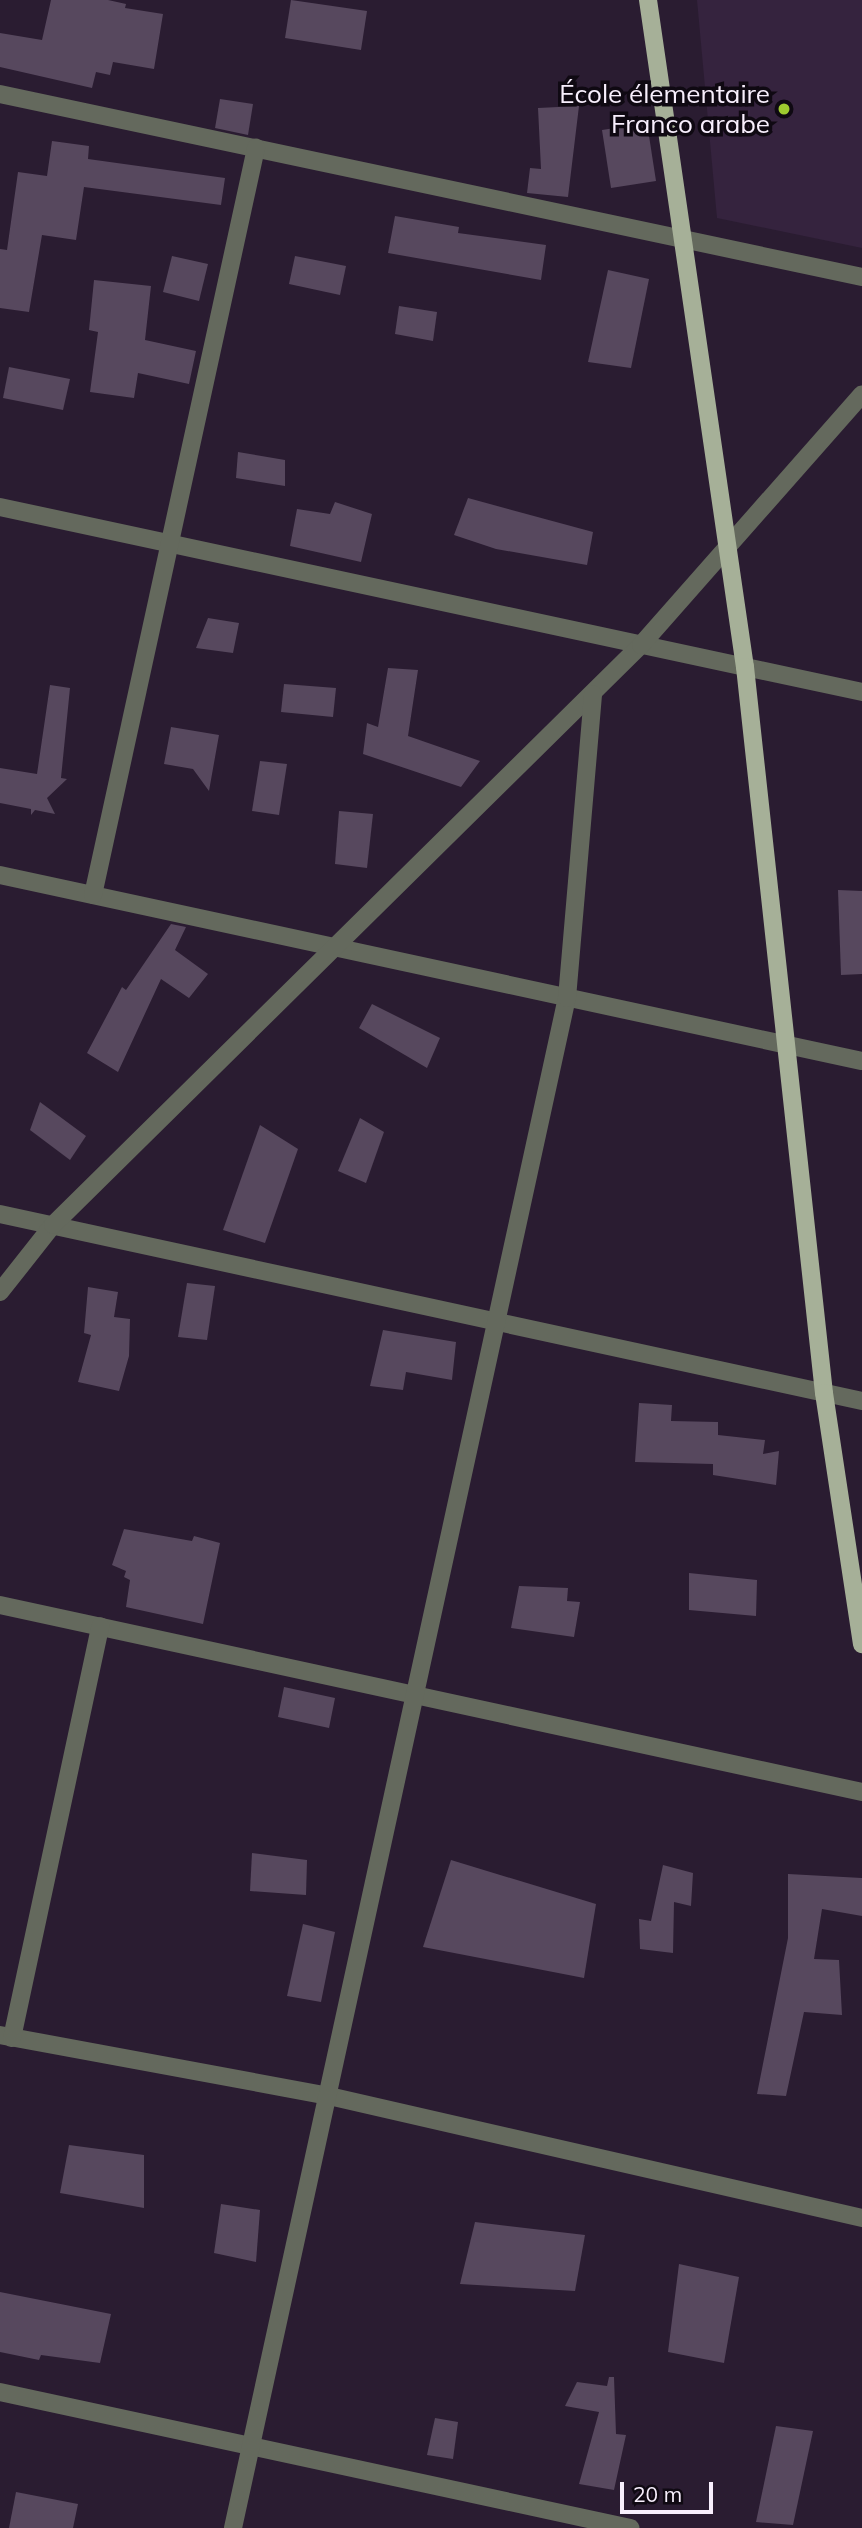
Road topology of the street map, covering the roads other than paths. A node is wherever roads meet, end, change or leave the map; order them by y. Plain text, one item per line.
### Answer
1 (648, 0) edge
2 (0, 94) edge
3 (256, 148) junction
4 (687, 240) junction
5 (862, 277) edge
6 (862, 394) edge
7 (0, 507) edge
8 (728, 542) junction
9 (170, 543) junction
10 (641, 645) junction
11 (745, 667) junction
12 (862, 692) edge
13 (593, 694) junction
14 (0, 875) edge
15 (93, 895) junction
16 (337, 948) junction
17 (567, 998) junction
18 (786, 1045) junction
19 (862, 1061) edge
20 (0, 1214) edge
21 (53, 1226) junction
22 (0, 1292) edge
23 (496, 1321) junction
24 (824, 1393) junction
25 (862, 1401) edge
26 (0, 1605) edge
27 (100, 1626) junction
28 (862, 1644) edge
29 (415, 1695) junction
30 (862, 1792) edge
31 (6, 2036) edge
32 (329, 2096) junction
33 (862, 2218) edge
34 (0, 2392) edge
35 (251, 2446) junction
36 (553, 2520) edge
37 (233, 2528) edge
38 (629, 2528) edge

1 - 4 main road
2 - 3 street
3 - 4 street
3 - 9 street
4 - 5 street
4 - 8 main road
6 - 8 street
7 - 9 street
8 - 10 street
8 - 11 main road
9 - 10 street
9 - 15 street
10 - 11 street
10 - 13 street
11 - 12 street
11 - 18 main road
13 - 16 street
13 - 17 street
14 - 15 street
15 - 16 street
16 - 17 street
16 - 21 street
17 - 18 street
17 - 23 street
18 - 19 street
18 - 24 main road
20 - 21 street
21 - 22 street
21 - 23 street
23 - 24 street
23 - 29 street
24 - 25 street
24 - 28 main road
26 - 27 street
27 - 29 street
27 - 31 street
29 - 30 street
29 - 32 street
31 - 32 street
32 - 33 street
32 - 35 street
34 - 35 street
35 - 36 street
35 - 37 street
36 - 38 street

